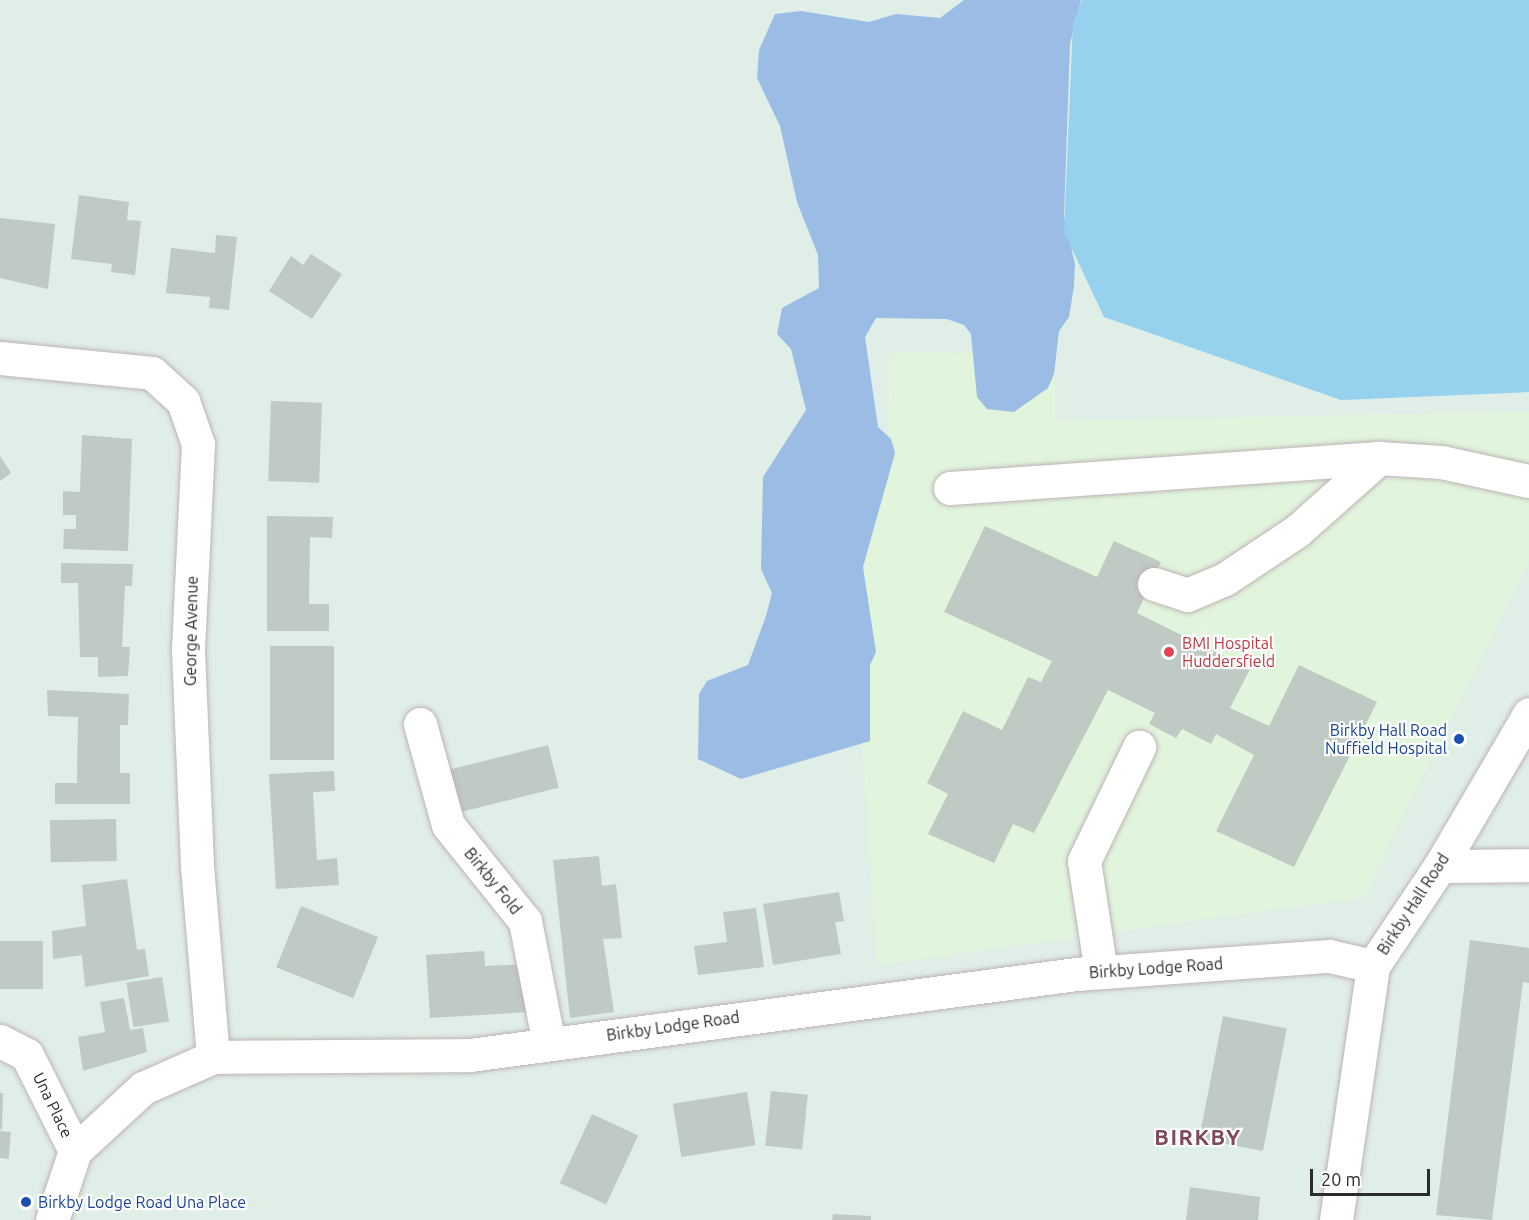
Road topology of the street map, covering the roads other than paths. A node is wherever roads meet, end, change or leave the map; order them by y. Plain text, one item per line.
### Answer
1 (0, 358) edge
2 (1379, 458) junction
3 (1529, 481) edge
4 (950, 488) dead end
5 (1154, 584) dead end
6 (1529, 714) edge
7 (420, 724) dead end
8 (1139, 747) dead end
9 (1440, 866) junction
10 (1529, 866) edge
11 (1373, 966) junction
12 (1101, 972) junction
13 (0, 1041) edge
14 (549, 1044) junction
15 (213, 1057) junction
16 (75, 1151) junction
17 (52, 1220) edge
18 (1336, 1220) edge

1 - 15 street, George Avenue
2 - 3 street
2 - 4 street
2 - 5 street
6 - 9 street, Birkby Hall Road
7 - 14 street, Birkby Fold
8 - 12 street
9 - 10 street
9 - 11 street, Birkby Hall Road
11 - 12 street, Birkby Lodge Road
11 - 18 street, Birkby Hall Road
12 - 14 street, Birkby Lodge Road
13 - 16 street, Una Place
14 - 15 street, Birkby Lodge Road
15 - 16 street, Birkby Lodge Road
16 - 17 street, Birkby Lodge Road

